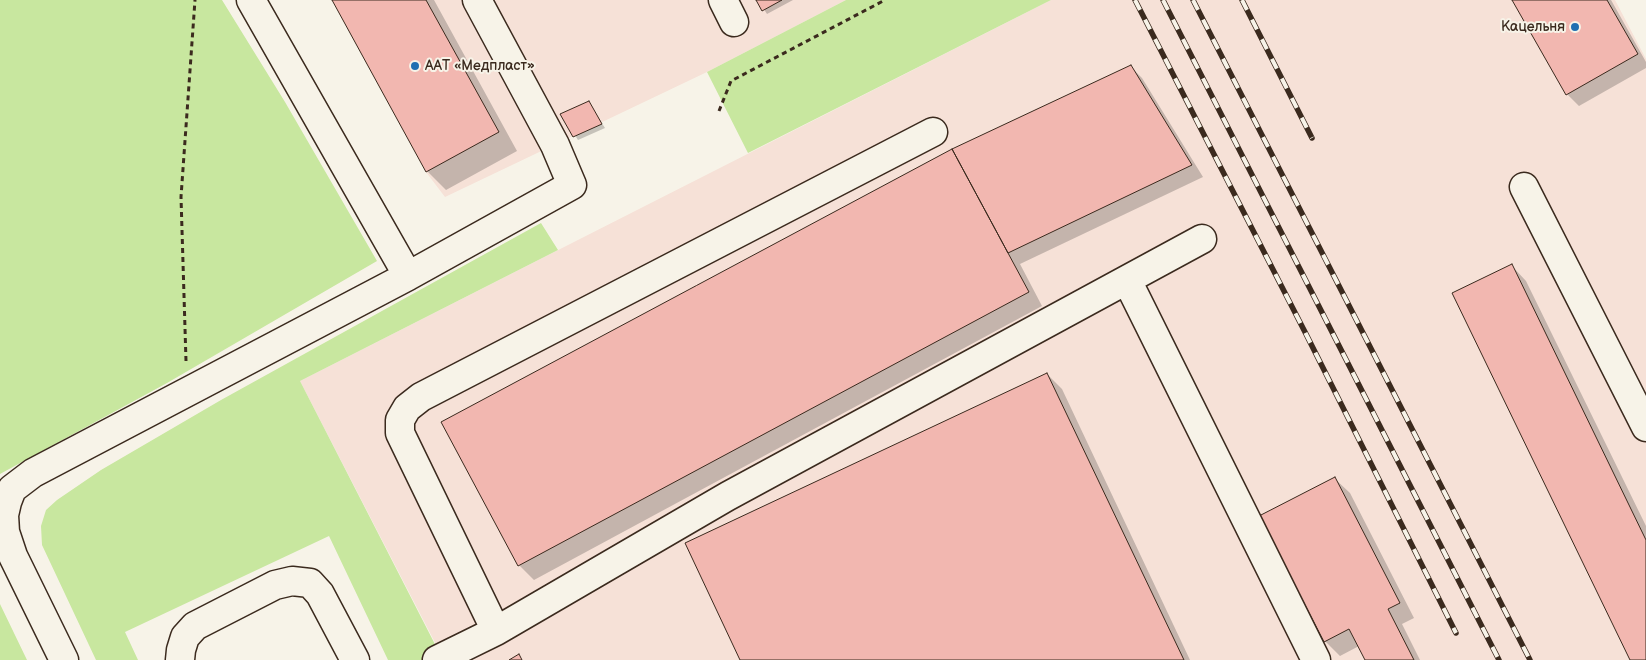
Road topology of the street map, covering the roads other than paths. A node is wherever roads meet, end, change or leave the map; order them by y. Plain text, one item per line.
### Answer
1 (251, 0) edge
2 (477, 0) edge
3 (933, 132) dead end
4 (1524, 187) dead end
5 (1202, 239) dead end
6 (408, 276) junction
7 (1127, 280) junction
8 (1646, 427) edge
9 (496, 631) junction
10 (64, 660) edge
11 (180, 660) edge
12 (356, 660) edge
13 (437, 660) edge
14 (1316, 660) edge

1 - 6 lane
2 - 6 lane
3 - 9 lane
4 - 8 lane
5 - 7 lane
6 - 10 lane
7 - 9 lane
7 - 14 lane
9 - 13 lane
11 - 12 lane

